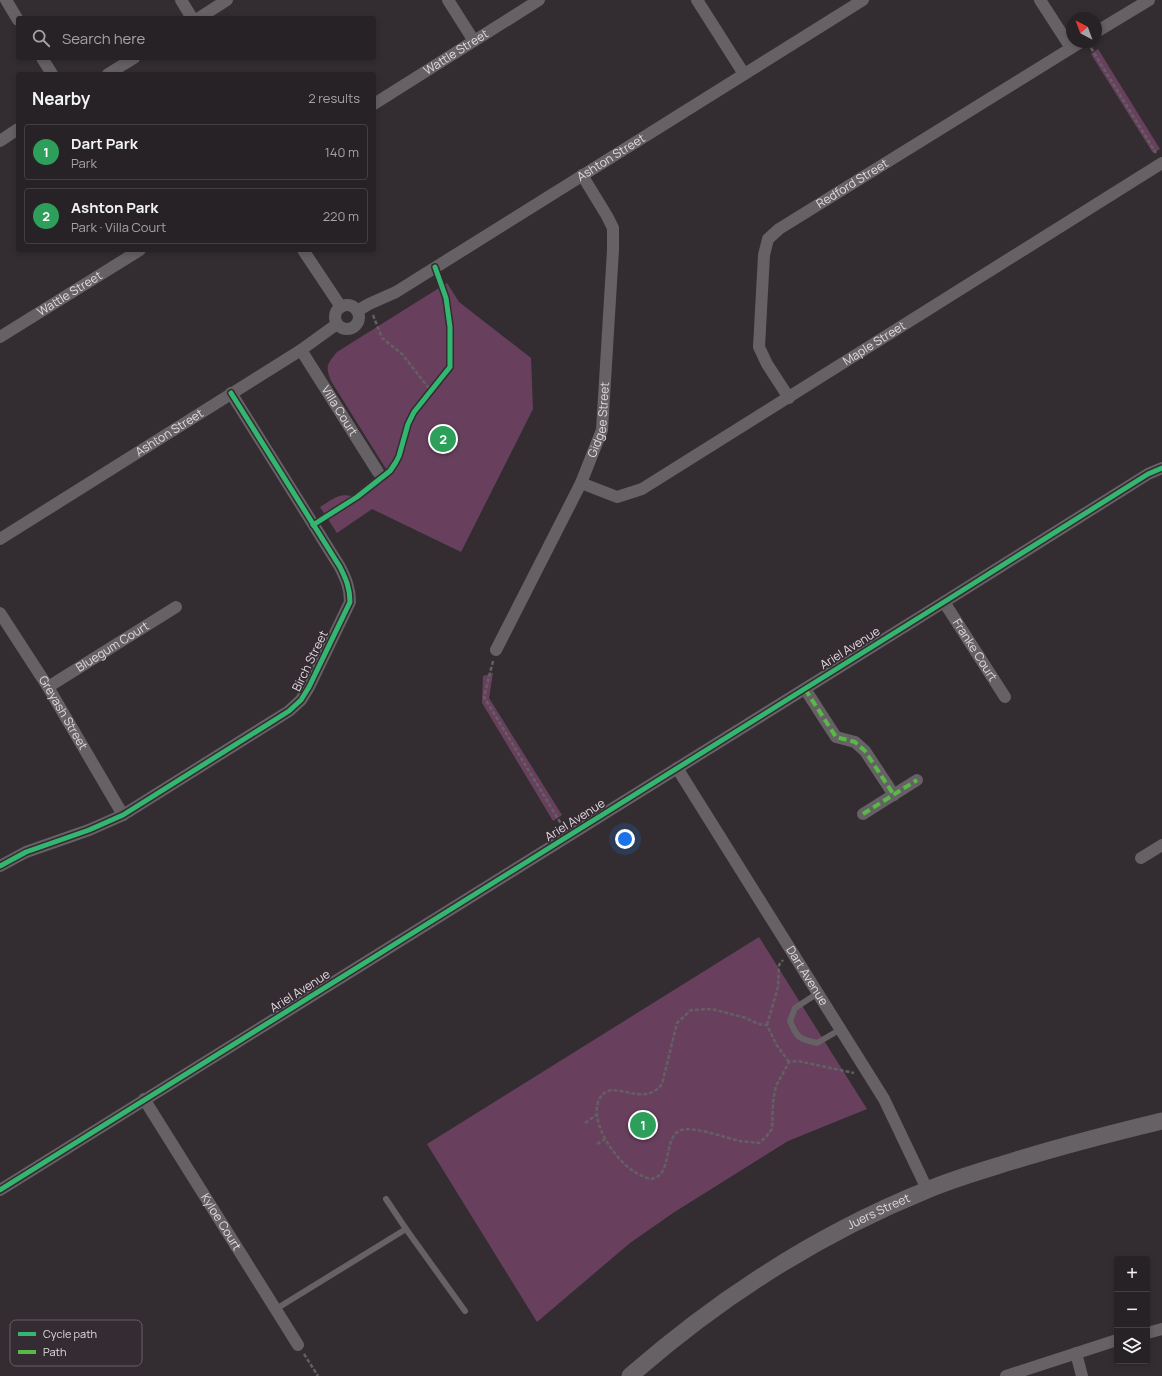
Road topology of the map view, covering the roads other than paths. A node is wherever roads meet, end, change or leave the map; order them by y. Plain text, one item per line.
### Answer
1 (6, 0) edge
2 (181, 0) edge
3 (227, 0) edge
4 (448, 0) edge
5 (539, 0) edge
6 (697, 0) edge
7 (863, 0) edge
8 (1040, 0) edge
9 (1149, 0) edge
10 (191, 16) edge
11 (202, 16) edge
12 (16, 17) edge
13 (1102, 28) edge
14 (1066, 32) edge
15 (474, 41) junction
16 (1071, 48) edge
17 (43, 60) edge
18 (131, 60) edge
19 (51, 72) edge
20 (111, 72) edge
21 (744, 74) junction
22 (376, 103) edge
23 (16, 130) edge
24 (0, 141) edge
25 (1160, 159) edge
26 (582, 175) junction
27 (137, 252) edge
28 (305, 252) edge
29 (341, 307) junction
30 (357, 311) junction
31 (337, 324) junction
32 (0, 337) edge
33 (301, 350) junction
34 (231, 393) junction
35 (789, 398) junction
36 (1162, 468) edge
37 (378, 472) dead end
38 (582, 482) junction
39 (0, 539) edge
40 (944, 602) junction
41 (176, 607) dead end
42 (0, 613) edge
43 (496, 650) road end
44 (48, 687) junction
45 (805, 689) junction
46 (1005, 697) dead end
47 (677, 768) junction
48 (918, 780) dead end
49 (894, 795) junction
50 (863, 814) dead end
51 (123, 815) junction
52 (1162, 845) edge
53 (1141, 858) dead end
54 (0, 866) edge
55 (818, 993) junction
56 (841, 1029) junction
57 (144, 1099) junction
58 (1162, 1121) edge
59 (0, 1190) edge
60 (927, 1190) junction
61 (386, 1199) dead end
62 (406, 1229) junction
63 (276, 1309) junction
64 (465, 1311) dead end
65 (1162, 1329) edge
66 (1150, 1332) edge
67 (1114, 1341) edge
68 (298, 1345) road end
69 (1076, 1353) junction
70 (630, 1376) edge
71 (1006, 1376) edge
72 (1082, 1376) edge

1 - 12 street
2 - 10 street
3 - 11 street
4 - 15 street
5 - 15 street, Wattle Street
6 - 21 street
7 - 21 street, Ashton Street
8 - 14 street
9 - 13 street
15 - 22 street, Wattle Street
16 - 35 street, Redford Street
17 - 19 street
18 - 20 street
21 - 26 street, Ashton Street
23 - 24 street
25 - 35 street, Maple Street
26 - 30 street, Ashton Street
26 - 38 street, Gidgee Street
27 - 32 street, Wattle Street
28 - 29 street
29 - 30 street
29 - 31 street
30 - 31 street
31 - 33 street, Ashton Street
33 - 34 street, Ashton Street
33 - 37 street, Villa Court
34 - 39 street, Ashton Street
34 - 51 street, Birch Street
35 - 38 street, Maple Street
36 - 40 street, Ariel Avenue
38 - 43 street, Gidgee Street
40 - 45 street, Ariel Avenue
40 - 46 street, Franke Court
41 - 44 street, Bluegum Court
42 - 44 street, Greyash Street
44 - 51 street, Greyash Street
45 - 47 street, Ariel Avenue
45 - 49 street
47 - 55 street, Dart Avenue
47 - 57 street, Ariel Avenue
48 - 49 street
49 - 50 street
51 - 54 street, Birch Street
52 - 53 street
55 - 56 street, Dart Avenue
55 - 56 lane
56 - 60 street, Dart Avenue
57 - 59 street, Ariel Avenue
57 - 63 street, Kyloe Court
58 - 60 street, Juers Street
60 - 70 street, Juers Street
61 - 62 lane
62 - 63 lane
62 - 64 lane
63 - 68 street, Kyloe Court
65 - 66 street
67 - 69 street
69 - 71 street
69 - 72 street

